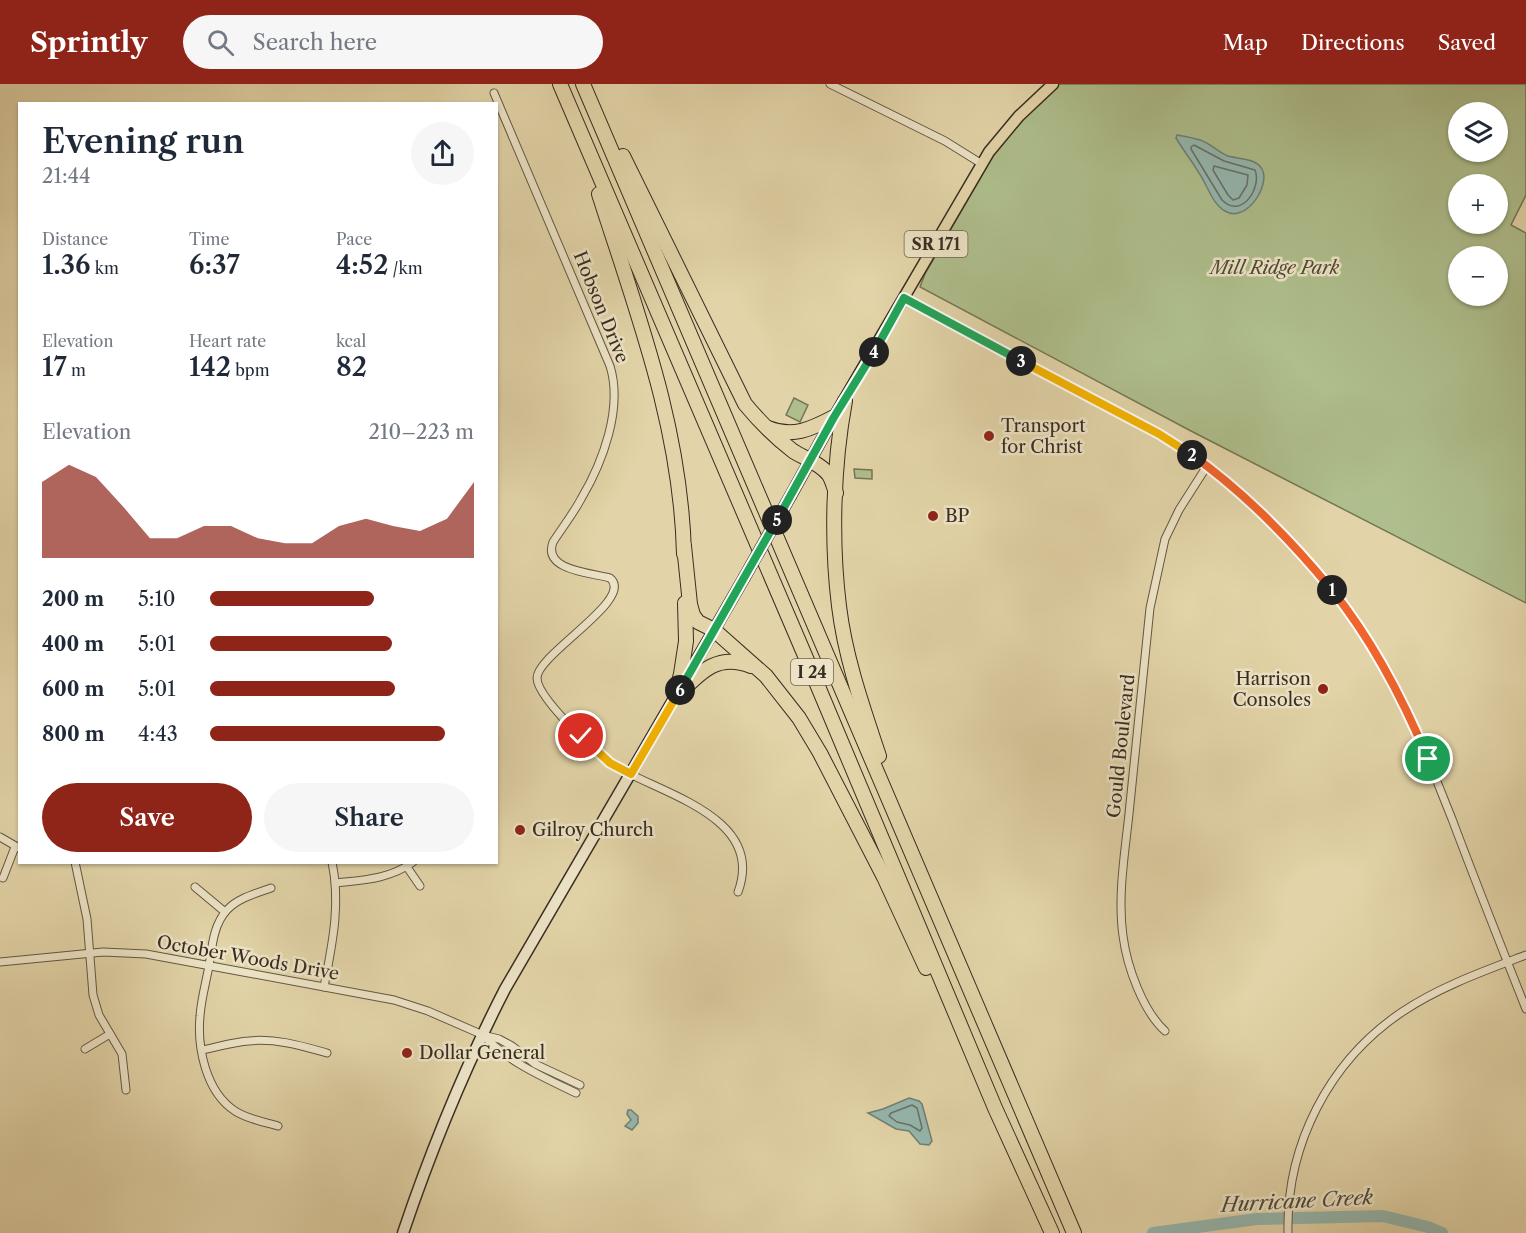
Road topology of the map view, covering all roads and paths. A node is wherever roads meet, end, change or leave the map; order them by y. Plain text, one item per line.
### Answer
1 (560, 84) edge
2 (583, 84) edge
3 (588, 84) edge
4 (830, 84) edge
5 (1053, 84) edge
6 (494, 93) dead end
7 (498, 102) edge
8 (498, 102) edge
9 (572, 111) junction
10 (982, 164) junction
11 (904, 298) junction
12 (845, 401) junction
13 (834, 417) junction
14 (761, 423) junction
15 (810, 461) junction
16 (1207, 466) junction
17 (836, 493) junction
18 (684, 546) junction
19 (714, 630) junction
20 (760, 671) junction
21 (675, 698) junction
22 (631, 774) junction
23 (0, 837) edge
24 (17, 847) edge
25 (912, 855) junction
26 (75, 864) edge
27 (332, 864) edge
28 (410, 865) edge
29 (3, 878) dead end
30 (336, 883) junction
31 (420, 886) dead end
32 (195, 887) dead end
33 (272, 888) dead end
34 (738, 892) dead end
35 (225, 912) junction
36 (90, 953) junction
37 (1526, 956) edge
38 (0, 962) edge
39 (1507, 962) junction
40 (209, 965) junction
41 (324, 987) junction
42 (1526, 1010) edge
43 (1165, 1031) dead end
44 (110, 1034) junction
45 (483, 1035) junction
46 (85, 1049) dead end
47 (202, 1050) junction
48 (327, 1053) dead end
49 (580, 1085) dead end
50 (126, 1090) dead end
51 (576, 1093) dead end
52 (995, 1108) junction
53 (278, 1126) dead end
54 (403, 1233) edge
55 (1052, 1233) edge
56 (1074, 1233) edge
57 (1288, 1233) edge

1 - 9 highway, I 24
2 - 25 highway, I 24
3 - 14 highway
4 - 10 street
5 - 10 main road, SR 171
6 - 8 street, Hobson Drive
7 - 22 street, Hobson Drive
9 - 18 highway
9 - 52 highway, I 24
10 - 11 main road, SR 171
11 - 12 main road, SR 171
11 - 16 street
12 - 13 main road, SR 171
12 - 17 highway
13 - 14 highway
13 - 15 main road, SR 171
14 - 15 highway
15 - 17 highway
15 - 19 main road, SR 171, bridge
16 - 39 street
16 - 43 street, Gould Boulevard
17 - 25 highway
18 - 19 highway
18 - 21 highway
19 - 20 highway
19 - 21 main road
20 - 21 highway
20 - 52 highway
21 - 22 main road
22 - 34 street
22 - 45 main road
23 - 24 street
24 - 29 street
25 - 56 highway, I 24
26 - 36 street
27 - 30 street
28 - 30 street
28 - 31 street
30 - 41 street
32 - 35 street
33 - 35 street
35 - 40 street
36 - 38 street, October Woods Drive
36 - 40 street, October Woods Drive
36 - 44 street
37 - 39 street
39 - 42 street
39 - 57 street
40 - 41 street, October Woods Drive
40 - 47 street
41 - 45 street, October Woods Drive
44 - 46 street
44 - 50 street
45 - 49 street, October Woods Drive
45 - 51 street
45 - 54 main road
47 - 48 street
47 - 53 street
52 - 55 highway, I 24

